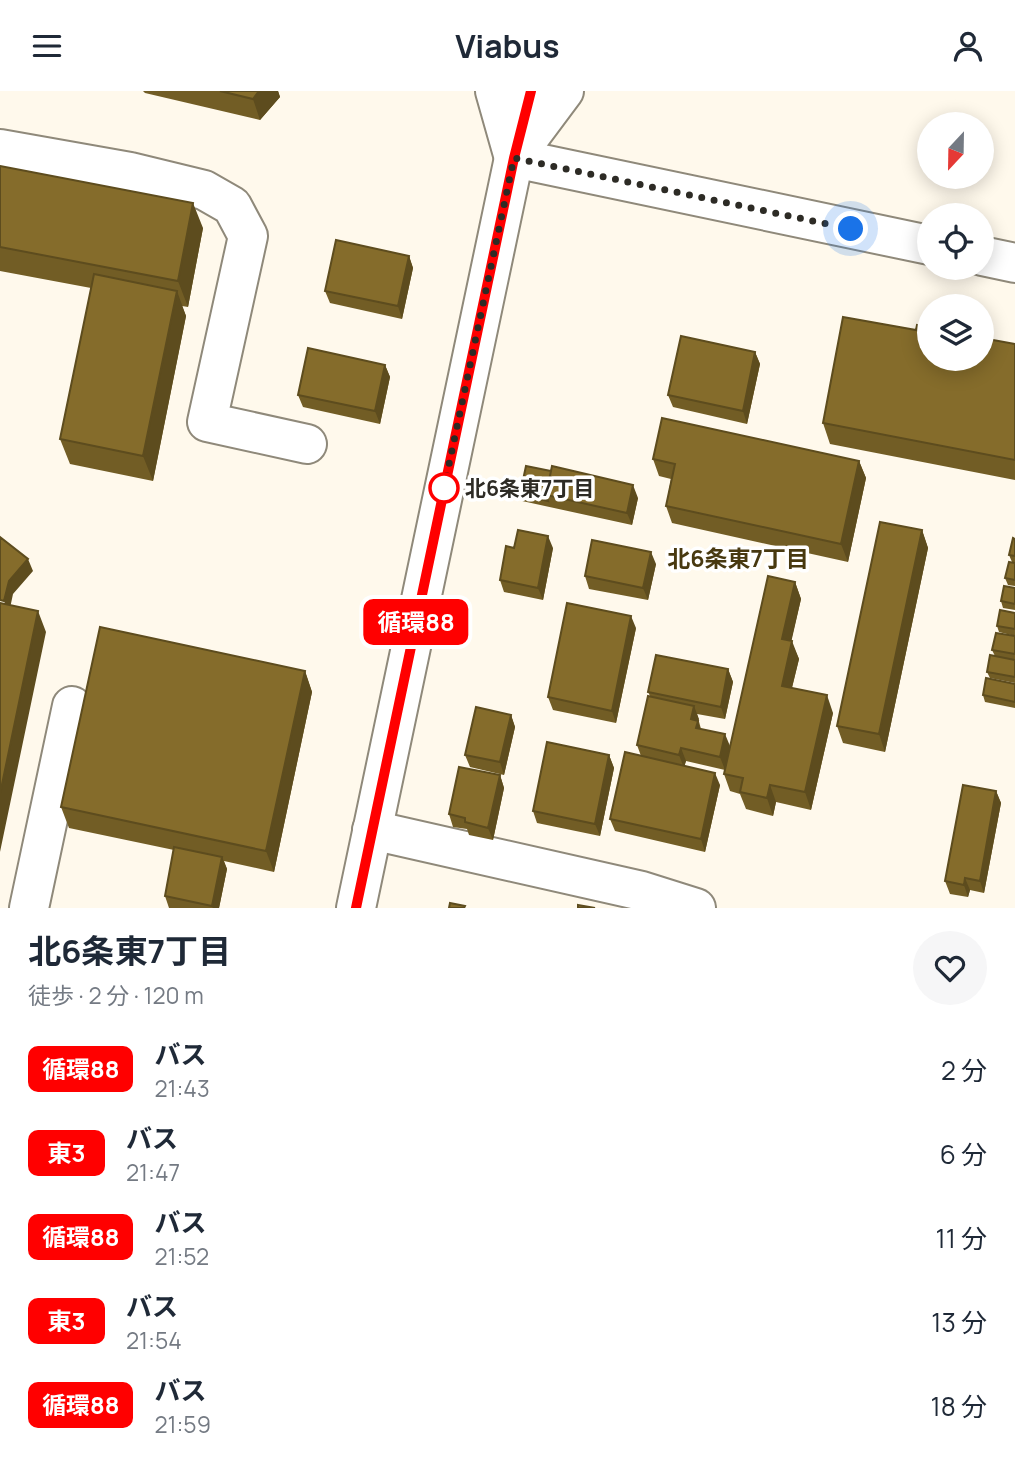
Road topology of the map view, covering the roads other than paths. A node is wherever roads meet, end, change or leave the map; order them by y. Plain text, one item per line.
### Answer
1 (495, 91) edge
2 (531, 91) edge
3 (564, 91) edge
4 (0, 149) edge
5 (514, 158) junction
6 (917, 242) edge
7 (994, 259) edge
8 (1015, 263) edge
9 (307, 444) dead end
10 (72, 706) dead end
11 (372, 830) junction
12 (29, 908) edge
13 (356, 908) edge
14 (696, 908) edge

1 - 5 street
2 - 5 street
3 - 5 street
4 - 9 street
5 - 6 street
5 - 11 street
7 - 8 street
10 - 12 street
11 - 13 street
11 - 14 street

